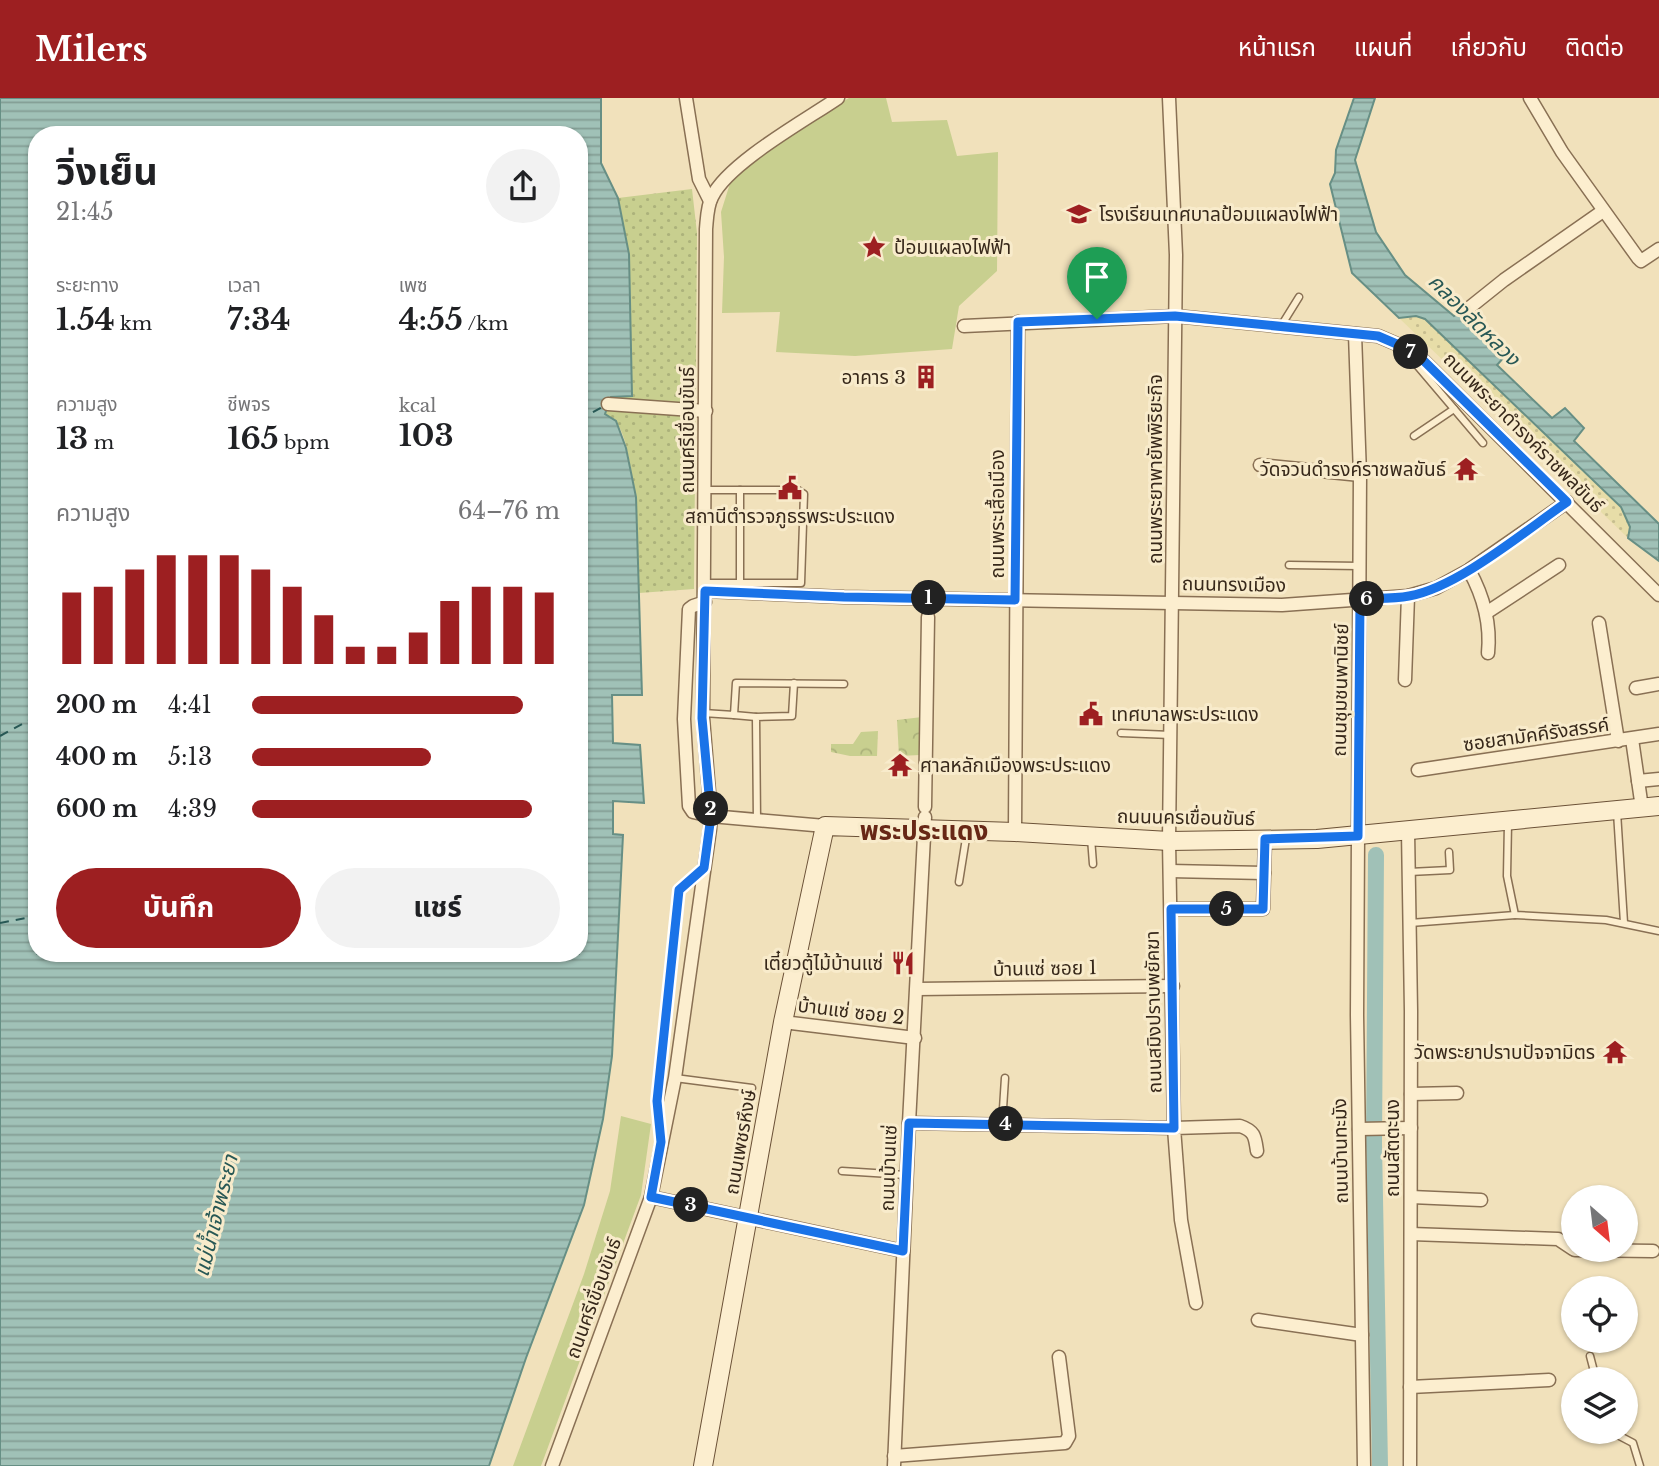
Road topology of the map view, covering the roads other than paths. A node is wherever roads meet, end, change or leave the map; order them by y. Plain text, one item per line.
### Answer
1 (686, 98) edge
2 (838, 98) edge
3 (1169, 98) edge
4 (1530, 98) edge
5 (710, 201) junction
6 (1603, 211) junction
7 (1659, 249) edge
8 (1298, 297) dead end
9 (1469, 307) dead end
10 (1175, 316) junction
11 (1018, 322) junction
12 (964, 326) dead end
13 (1281, 326) junction
14 (1355, 334) junction
15 (1399, 345) junction
16 (608, 404) dead end
17 (1454, 409) junction
18 (706, 411) junction
19 (1414, 436) dead end
20 (1483, 443) dead end
21 (1260, 465) dead end
22 (1360, 475) junction
23 (706, 490) junction
24 (740, 490) junction
25 (1567, 502) junction
26 (1289, 565) dead end
27 (1559, 565) dead end
28 (1360, 566) junction
29 (1469, 570) junction
30 (740, 583) junction
31 (705, 592) junction
32 (1659, 595) edge
33 (1409, 596) junction
34 (1360, 599) junction
35 (1015, 600) junction
36 (1173, 603) junction
37 (1486, 612) junction
38 (928, 617) dead end
39 (1599, 623) dead end
40 (1488, 653) dead end
41 (1405, 680) dead end
42 (794, 683) junction
43 (844, 684) dead end
44 (1659, 684) edge
45 (1636, 688) dead end
46 (703, 713) junction
47 (734, 715) junction
48 (756, 717) junction
49 (1121, 733) dead end
50 (1659, 734) edge
51 (1171, 735) junction
52 (1632, 739) junction
53 (1618, 741) junction
54 (1418, 770) dead end
55 (1659, 779) edge
56 (1638, 781) junction
57 (1651, 807) edge
58 (1617, 810) junction
59 (711, 816) junction
60 (925, 818) junction
61 (757, 821) junction
62 (1508, 821) junction
63 (825, 826) junction
64 (967, 831) junction
65 (1408, 831) junction
66 (1015, 832) junction
67 (1091, 836) junction
68 (1358, 836) junction
69 (1265, 839) junction
70 (1169, 841) junction
71 (1449, 852) dead end
72 (1093, 864) dead end
73 (704, 868) junction
74 (1170, 870) junction
75 (1409, 872) junction
76 (1264, 873) junction
77 (959, 882) dead end
78 (1171, 909) junction
79 (1515, 915) junction
80 (1410, 923) junction
81 (1624, 923) junction
82 (1659, 931) edge
83 (670, 984) junction
84 (1173, 986) junction
85 (687, 987) junction
86 (917, 989) junction
87 (783, 1021) junction
88 (915, 1038) junction
89 (675, 1078) junction
90 (1005, 1078) dead end
91 (752, 1088) dead end
92 (1457, 1093) dead end
93 (1411, 1094) junction
94 (909, 1123) junction
95 (1002, 1124) junction
96 (1174, 1128) junction
97 (1411, 1128) junction
98 (1362, 1129) junction
99 (661, 1142) junction
100 (1257, 1152) dead end
101 (842, 1171) dead end
102 (907, 1175) junction
103 (651, 1197) junction
104 (1411, 1197) junction
105 (1481, 1200) dead end
106 (748, 1217) junction
107 (1411, 1234) junction
108 (1561, 1240) edge
109 (903, 1251) junction
110 (1638, 1251) edge
111 (1653, 1251) dead end
112 (1196, 1303) dead end
113 (1258, 1320) dead end
114 (1362, 1335) junction
115 (1590, 1356) dead end
116 (1059, 1357) dead end
117 (1593, 1367) edge
118 (1549, 1380) dead end
119 (1410, 1387) junction
120 (1633, 1444) edge
121 (894, 1461) edge
122 (552, 1466) edge
123 (704, 1466) edge
124 (1364, 1466) edge
125 (1410, 1466) edge
126 (1640, 1466) edge

1 - 5 street
2 - 5 street
3 - 10 street, ถนนพระยาพายัพพิริยะกิจ
4 - 6 street
5 - 18 street, ถนนศรีเขื่อนขันธ์
6 - 7 street
6 - 9 street
8 - 13 lane
10 - 11 street, ถนนพระยาดำรงค์ราชพลขันธ์
10 - 13 street, ถนนพระยาดำรงค์ราชพลขันธ์
10 - 36 street, ถนนพระยาพายัพพิริยะกิจ
11 - 12 street, ถนนพระยาดำรงค์ราชพลขันธ์
11 - 35 street, ถนนพระเสื้อเมือง
13 - 14 street, ถนนพระยาดำรงค์ราชพลขันธ์
14 - 15 street, ถนนพระยาดำรงค์ราชพลขันธ์
14 - 22 street, ถนนชุมชนพานิชย์
15 - 17 lane
15 - 25 street, ถนนพระยาดำรงค์ราชพลขันธ์
16 - 18 street
17 - 19 lane
17 - 20 lane
18 - 23 street, ถนนศรีเขื่อนขันธ์
21 - 22 street
22 - 28 street, ถนนชุมชนพานิชย์
23 - 24 lane
23 - 31 street, ถนนศรีเขื่อนขันธ์
24 - 30 lane
24 - 30 lane
25 - 29 street, ถนนทรงเมือง
25 - 32 street, ถนนพระยาดำรงค์ราชพลขันธ์
26 - 28 lane
27 - 37 street
28 - 34 street, ถนนชุมชนพานิชย์
29 - 33 street, ถนนทรงเมือง
29 - 37 street
30 - 31 lane
31 - 35 street, ถนนทรงเมือง
31 - 46 street, ถนนศรีเขื่อนขันธ์
31 - 59 street
33 - 34 street, ถนนทรงเมือง
33 - 41 street
34 - 36 street, ถนนทรงเมือง
34 - 68 street, ถนนชุมชนพานิชย์
35 - 36 street, ถนนทรงเมือง
35 - 66 street, ถนนพระเสื้อเมือง
36 - 51 street, ถนนพระยาพายัพพิริยะกิจ
37 - 40 street
38 - 60 street, ถนนบ้านแซ่
39 - 53 street
42 - 43 lane
42 - 47 lane
42 - 48 lane
44 - 45 street
46 - 47 lane
46 - 59 street, ถนนศรีเขื่อนขันธ์
47 - 48 lane
48 - 61 lane
49 - 51 lane
50 - 52 street, ซอยสามัคคีรังสรรค์
51 - 70 street, ถนนพระยาพายัพพิริยะกิจ
52 - 53 street, ซอยสามัคคีรังสรรค์
52 - 56 street
53 - 54 street, ซอยสามัคคีรังสรรค์
55 - 56 street
56 - 57 street
57 - 58 main road, ถนนนครเขื่อนขันธ์
58 - 62 main road, ถนนนครเขื่อนขันธ์
58 - 81 lane
59 - 61 street, ถนนนครเขื่อนขันธ์
59 - 73 street, ถนนศรีเขื่อนขันธ์
60 - 63 main road, ถนนนครเขื่อนขันธ์
60 - 64 main road, ถนนนครเขื่อนขันธ์
60 - 86 street, ถนนบ้านแซ่
61 - 63 street, ถนนนครเขื่อนขันธ์
62 - 65 main road, ถนนนครเขื่อนขันธ์
62 - 79 lane
63 - 87 main road, ถนนเพชรหึงษ์
64 - 66 main road, ถนนนครเขื่อนขันธ์
64 - 77 lane
65 - 68 main road, ถนนนครเขื่อนขันธ์
65 - 75 street, ถนนสัตตะนง
66 - 67 main road, ถนนนครเขื่อนขันธ์
67 - 70 main road, ถนนนครเขื่อนขันธ์
67 - 72 lane
68 - 69 main road, ถนนนครเขื่อนขันธ์
68 - 98 street, ถนนบ้านทะมัง
69 - 70 main road, ถนนนครเขื่อนขันธ์
69 - 76 street
70 - 74 street, ถนนสมิงปราบพยัคฆา
71 - 75 lane
73 - 83 lane, ถนนศรีเขื่อนขันธ์
73 - 85 street, ถนนศรีเขื่อนขันธ์
74 - 76 street
74 - 78 street, ถนนสมิงปราบพยัคฆา
75 - 80 street, ถนนสัตตะนง
76 - 78 street
78 - 84 street, ถนนสมิงปราบพยัคฆา
79 - 80 lane
79 - 81 lane
80 - 93 street, ถนนสัตตะนง
81 - 82 lane
83 - 85 lane
83 - 99 lane, ถนนศรีเขื่อนขันธ์
84 - 86 street, บ้านแซ่ ซอย 1
84 - 96 street, ถนนสมิงปราบพยัคฆา
85 - 89 street, ถนนศรีเขื่อนขันธ์
86 - 88 street, ถนนบ้านแซ่
87 - 88 street, บ้านแซ่ ซอย 2
87 - 106 main road, ถนนเพชรหึงษ์
88 - 94 street, ถนนบ้านแซ่
89 - 91 lane
89 - 99 street, ถนนศรีเขื่อนขันธ์
90 - 95 lane
92 - 93 street
93 - 97 street, ถนนสัตตะนง
94 - 95 street
94 - 102 street, ถนนบ้านแซ่
95 - 96 street
96 - 100 street
96 - 112 street, ถนนสมิงปราบพยัคฆา
97 - 98 street
97 - 104 street, ถนนสัตตะนง
98 - 114 street, ถนนบ้านทะมัง
99 - 103 street, ถนนศรีเขื่อนขันธ์
101 - 102 lane
102 - 109 street, ถนนบ้านแซ่
103 - 106 street
103 - 122 street, ถนนศรีเขื่อนขันธ์
104 - 105 street
104 - 107 street, ถนนสัตตะนง
106 - 109 street
106 - 123 main road, ถนนเพชรหึงษ์
107 - 108 street
107 - 119 street, ถนนสัตตะนง
109 - 121 street, ถนนบ้านแซ่
110 - 111 street
113 - 114 street
114 - 124 street, ถนนบ้านทะมัง
115 - 117 lane
116 - 121 street
118 - 119 street
119 - 125 street, ถนนสัตตะนง
120 - 126 lane

